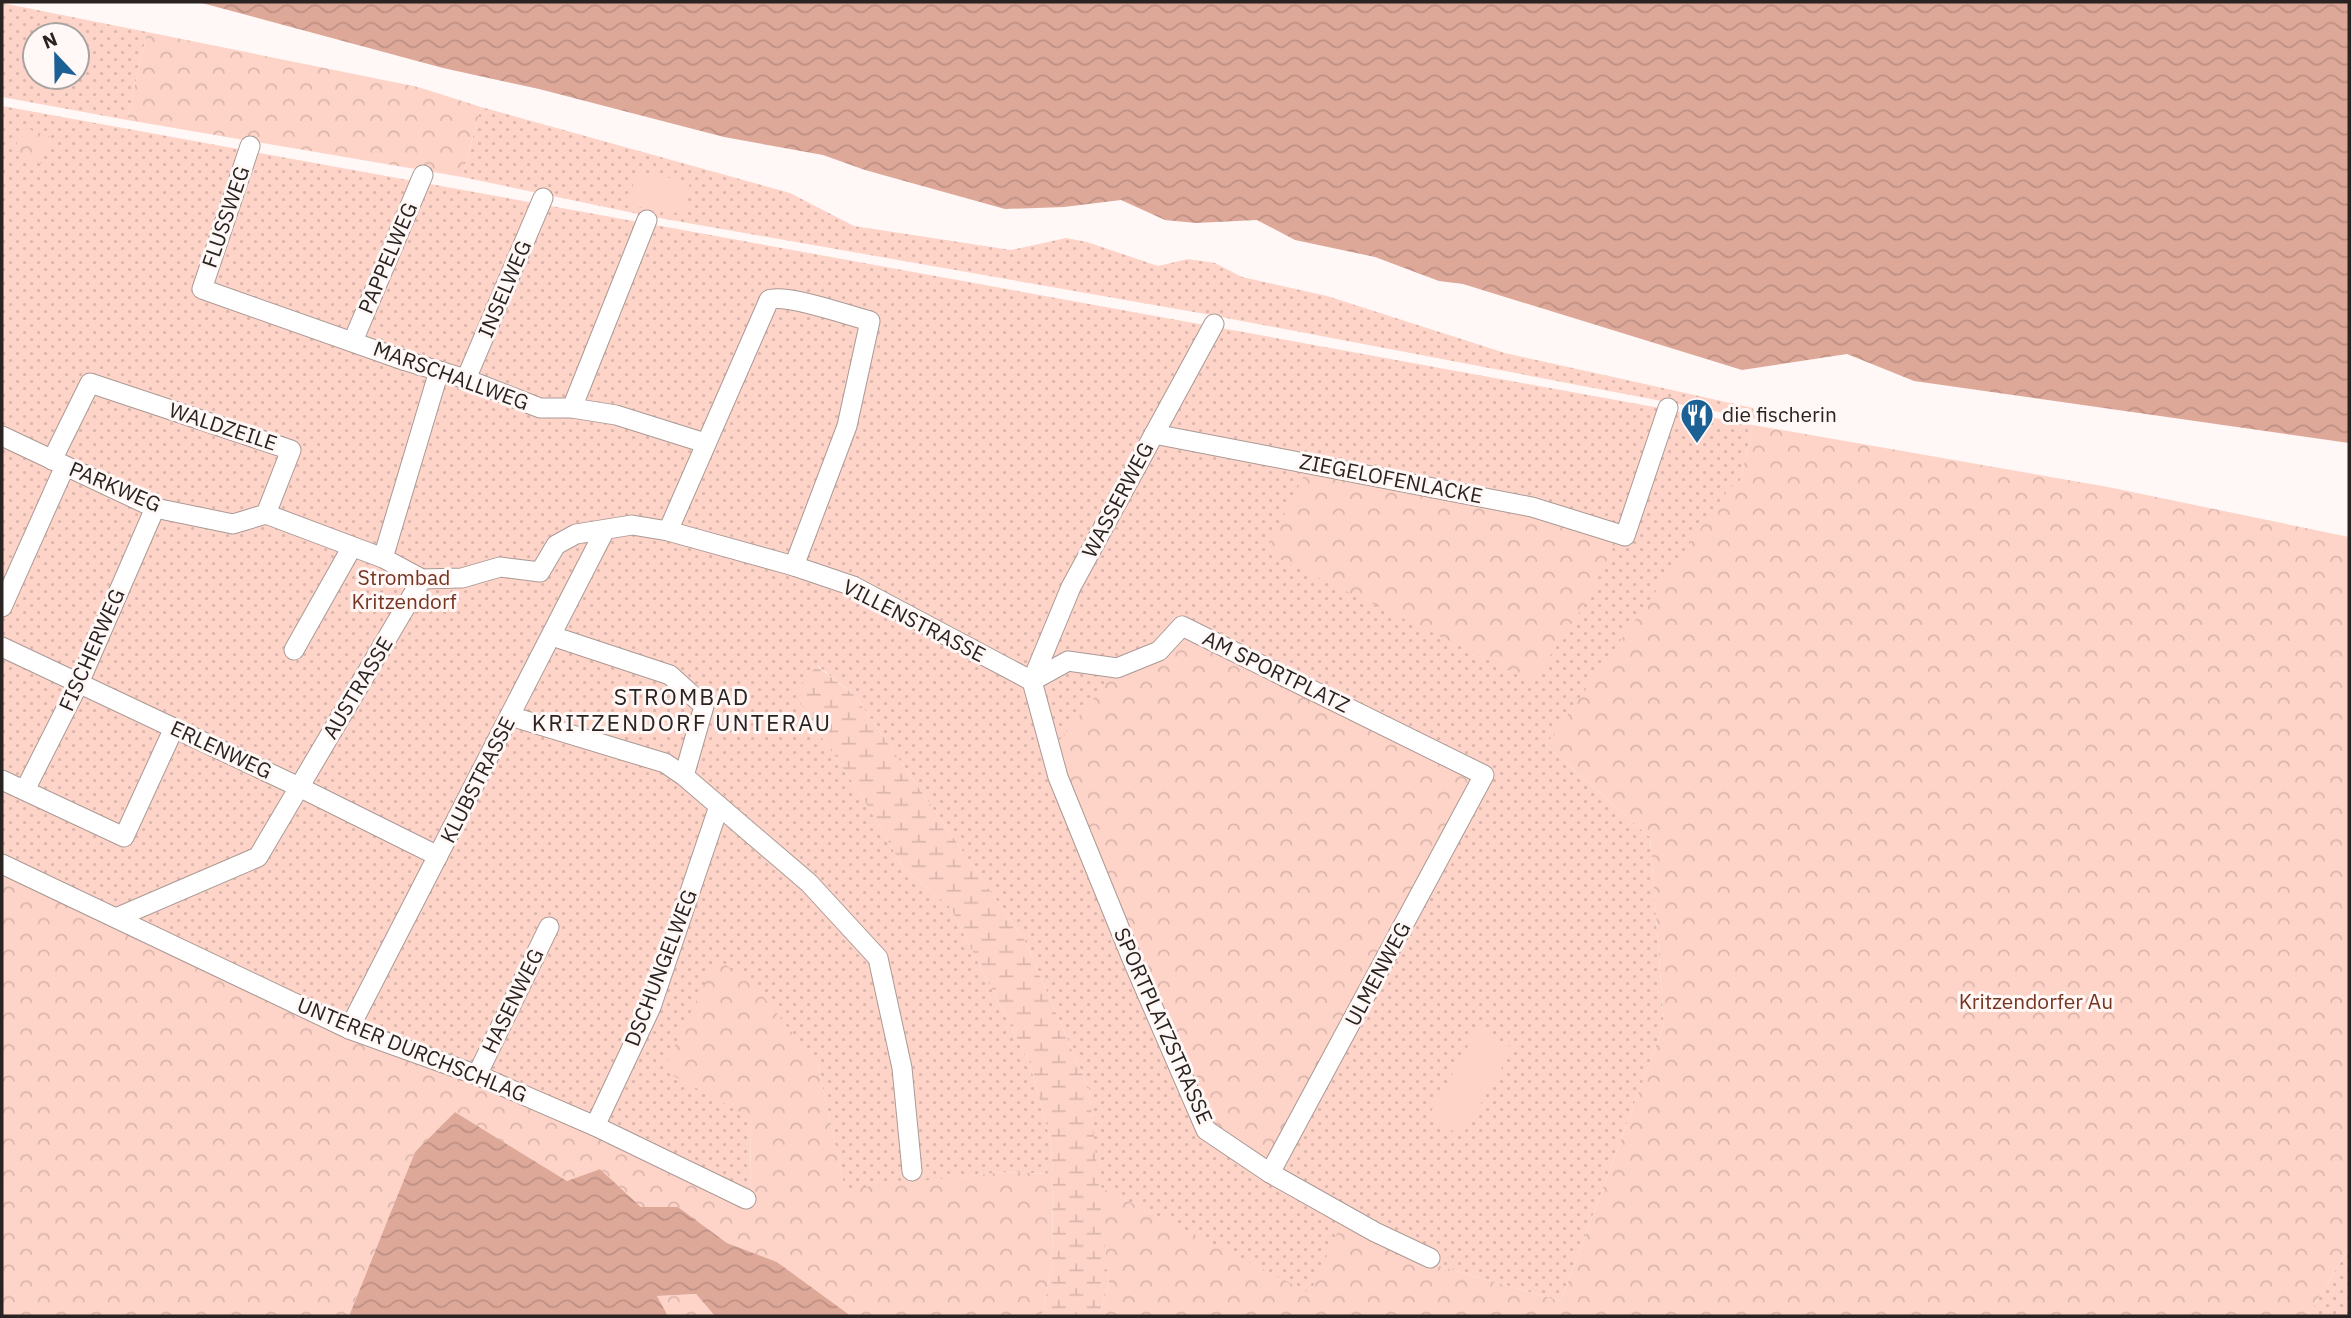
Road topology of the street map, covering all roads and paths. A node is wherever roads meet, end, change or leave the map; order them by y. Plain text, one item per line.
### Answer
1 (250, 146) dead end
2 (423, 175) dead end
3 (543, 198) dead end
4 (647, 220) dead end
5 (202, 289) joint
6 (1213, 324) dead end
7 (353, 341) junction
8 (439, 371) junction
9 (466, 379) junction
10 (572, 408) junction
11 (1668, 408) dead end
12 (1154, 434) junction
13 (2, 436) edge
14 (705, 443) junction
15 (58, 463) junction
16 (155, 508) junction
17 (266, 514) junction
18 (605, 530) junction
19 (668, 531) junction
20 (352, 547) junction
21 (383, 558) junction
22 (794, 566) junction
23 (422, 579) junction
24 (2, 607) edge
25 (552, 636) junction
26 (2, 647) edge
27 (294, 650) dead end
28 (1032, 681) junction
29 (79, 683) junction
30 (510, 716) junction
31 (173, 728) junction
32 (1484, 775) joint
33 (684, 776) junction
34 (2, 779) edge
35 (299, 787) junction
36 (25, 790) junction
37 (719, 806) junction
38 (438, 856) junction
39 (2, 864) edge
40 (116, 918) junction
41 (549, 927) dead end
42 (349, 1029) junction
43 (477, 1075) junction
44 (595, 1126) junction
45 (912, 1171) dead end
46 (1270, 1173) junction
47 (746, 1199) dead end
48 (1430, 1258) dead end

1 - 5 street, FLUSSWEG
2 - 7 street, PAPPELWEG
3 - 9 street, INSELWEG
4 - 10 street
5 - 7 street, MARSCHALLWEG
6 - 12 street, WASSERWEG
7 - 8 street, MARSCHALLWEG
8 - 9 street, MARSCHALLWEG
8 - 21 street
9 - 10 street, MARSCHALLWEG
10 - 14 street, MARSCHALLWEG
11 - 12 street, ZIEGELOFENLACKE
12 - 28 street, WASSERWEG
13 - 15 street, PARKWEG
14 - 19 street
14 - 22 street
15 - 16 street, PARKWEG
15 - 17 street, WALDZEILE
15 - 24 street
16 - 17 street, PARKWEG
16 - 29 street, FISCHERWEG
17 - 20 street
18 - 19 street
18 - 23 street
18 - 25 street, KLUBSTRASSE
19 - 22 street, VILLENSTRASSE
20 - 21 street
20 - 27 street
21 - 23 street
22 - 28 street, VILLENSTRASSE
23 - 35 street, AUSTRASSE
25 - 30 street, KLUBSTRASSE
25 - 33 street
26 - 29 street, ERLENWEG
28 - 32 street, AM SPORTPLATZ
28 - 46 street, SPORTPLATZSTRASSE
29 - 31 street, ERLENWEG
29 - 36 street, FISCHERWEG
30 - 33 street
30 - 38 street, KLUBSTRASSE
31 - 35 street, ERLENWEG
31 - 36 street
32 - 46 street, ULMENWEG
33 - 37 street
34 - 36 street
35 - 38 street, ERLENWEG
35 - 40 street, AUSTRASSE
37 - 44 street, DSCHUNGELWEG
37 - 45 street
38 - 42 street, KLUBSTRASSE
39 - 40 street, UNTERER DURCHSCHLAG
40 - 42 street, UNTERER DURCHSCHLAG
41 - 43 street, HASENWEG
42 - 43 street, UNTERER DURCHSCHLAG
43 - 44 street, UNTERER DURCHSCHLAG
44 - 47 street, UNTERER DURCHSCHLAG
46 - 48 street, SPORTPLATZSTRASSE

